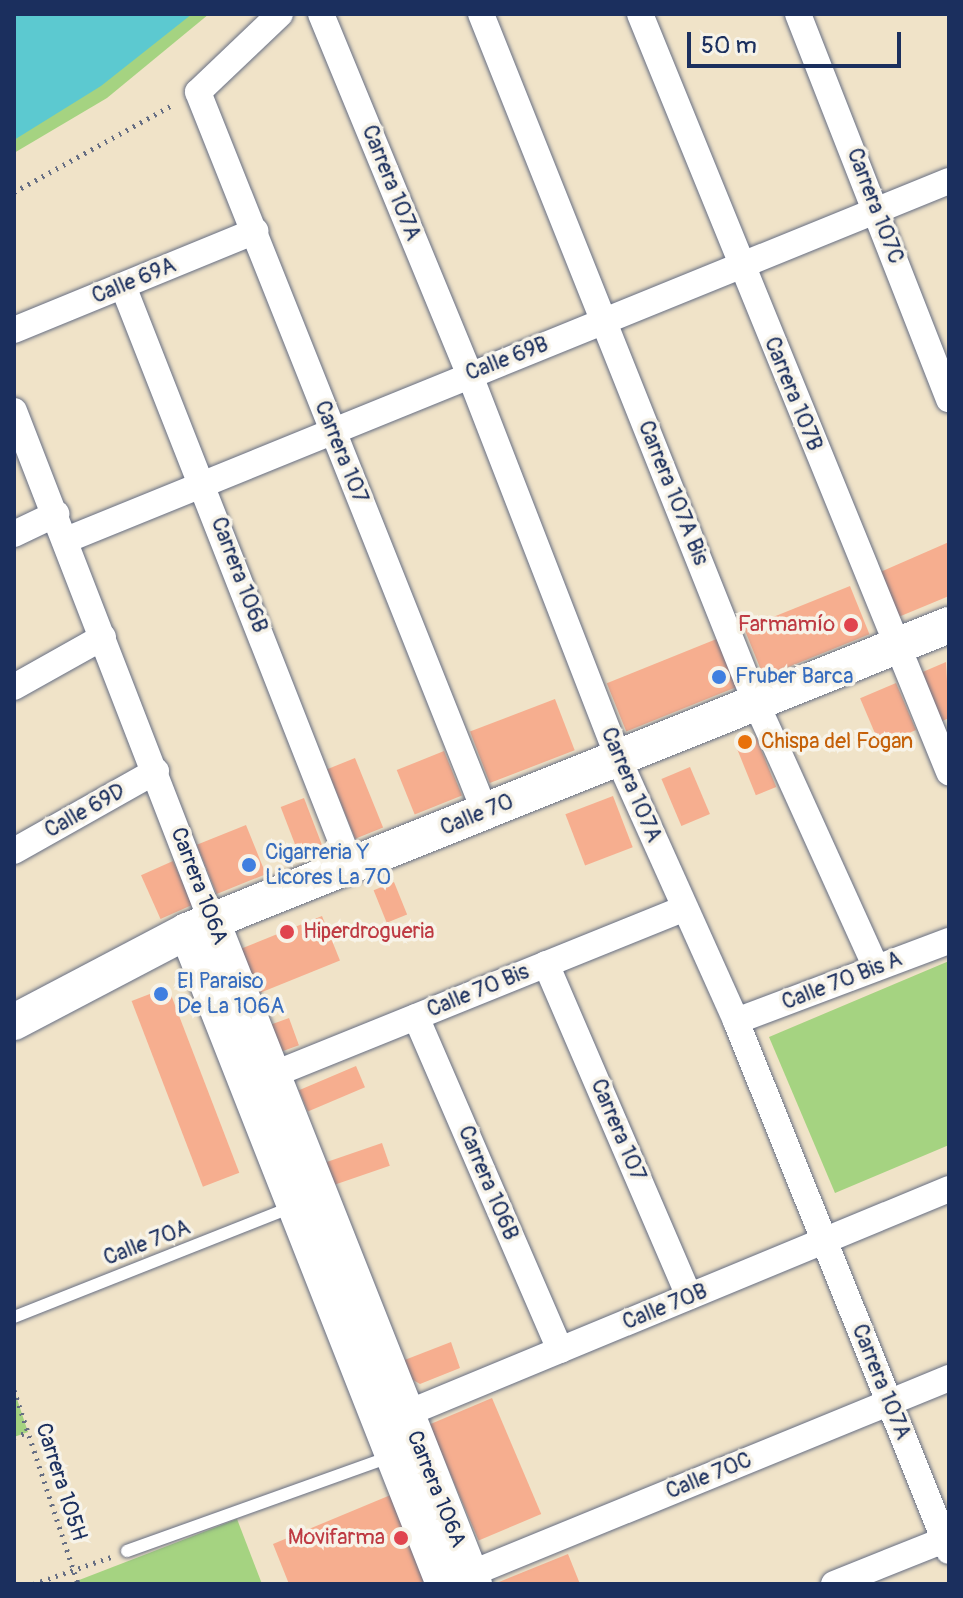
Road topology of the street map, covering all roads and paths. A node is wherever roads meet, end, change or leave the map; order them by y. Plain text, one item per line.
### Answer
1 (280, 14) edge
2 (321, 14) edge
3 (481, 14) edge
4 (640, 14) edge
5 (798, 14) edge
6 (198, 92) junction
7 (949, 181) edge
8 (14, 192) edge
9 (877, 209) junction
10 (255, 231) junction
11 (740, 266) junction
12 (123, 286) junction
13 (605, 320) junction
14 (14, 330) edge
15 (469, 373) junction
16 (949, 399) edge
17 (14, 411) edge
18 (333, 431) junction
19 (203, 483) junction
20 (56, 514) junction
21 (14, 534) edge
22 (66, 540) junction
23 (949, 625) edge
24 (103, 637) junction
25 (897, 646) junction
26 (14, 687) edge
27 (756, 703) junction
28 (618, 758) junction
29 (156, 771) junction
30 (949, 772) edge
31 (485, 812) junction
32 (14, 851) edge
33 (351, 866) junction
34 (685, 908) junction
35 (200, 926) junction
36 (949, 941) edge
37 (546, 964) junction
38 (876, 967) junction
39 (416, 1017) junction
40 (736, 1021) junction
41 (14, 1022) edge
42 (272, 1075) junction
43 (949, 1189) edge
44 (295, 1206) junction
45 (825, 1240) junction
46 (689, 1296) junction
47 (14, 1317) edge
48 (560, 1350) junction
49 (949, 1378) edge
50 (14, 1390) edge
51 (889, 1403) junction
52 (393, 1431) junction
53 (28, 1432) junction
54 (14, 1437) edge
55 (947, 1543) edge
56 (127, 1551) joint
57 (73, 1570) junction
58 (462, 1581) edge
59 (33, 1584) edge
60 (78, 1584) edge
61 (834, 1584) edge

1 - 6 street
2 - 15 street, Carrera 107A
3 - 13 street, Carrera 107A Bis
4 - 11 street, Carrera 107B
5 - 9 street, Carrera 107C
6 - 8 path
6 - 10 street, Carrera 107
7 - 9 street, Calle 69B
9 - 11 street, Calle 69B
9 - 16 street, Carrera 107C
10 - 12 street, Calle 69A
10 - 18 street, Carrera 107
11 - 13 street, Calle 69B
11 - 25 street, Carrera 107B
12 - 14 street, Calle 69A
12 - 19 street, Carrera 106B
13 - 15 street, Calle 69B
13 - 27 street, Carrera 107A Bis
15 - 18 street, Calle 69B
15 - 28 street, Carrera 107A
17 - 20 street, Carrera 106A
18 - 19 street, Calle 69B
18 - 31 street, Carrera 107
19 - 22 street, Calle 69B
19 - 33 street, Carrera 106B
20 - 21 street
20 - 22 street, Carrera 106A
22 - 24 street, Carrera 106A
23 - 25 street, Calle 70
24 - 26 street
24 - 29 street, Carrera 106A
25 - 27 street, Calle 70
25 - 30 street, Carrera 107B
27 - 28 street, Calle 70
27 - 38 street, Carrera 107A Bis
28 - 31 street, Calle 70
28 - 34 street, Carrera 107A
29 - 32 street, Calle 69D
29 - 35 street, Carrera 106A
31 - 33 street, Calle 70
33 - 35 street, Calle 70
34 - 37 street, Calle 70 Bis
34 - 40 street, Carrera 107A
35 - 41 street, Calle 70
35 - 42 street, Carrera 106A
35 - 44 street, Carrera 106A
36 - 38 street, Calle 70 Bis A
37 - 39 street, Calle 70 Bis
37 - 46 street, Carrera 107
38 - 40 street, Calle 70 Bis A
39 - 42 street, Calle 70 Bis
39 - 48 street, Carrera 106B
40 - 45 street, Carrera 107A
42 - 52 street, Carrera 106A
43 - 45 street, Calle 70B
44 - 47 lane, Calle 70A
44 - 52 street, Carrera 106A
45 - 46 street, Calle 70B
45 - 51 street, Carrera 107A
46 - 48 street, Calle 70B
48 - 52 street, Calle 70B
49 - 51 street, Calle 70C
50 - 53 path, Carrera 105H
51 - 55 street, Carrera 107A
51 - 58 street, Calle 70C
52 - 56 lane, Calle 70B
52 - 58 street, Carrera 106A
53 - 54 path
53 - 57 path, Carrera 105H
55 - 61 street
56 - 57 path
57 - 59 path
57 - 60 path, Carrera 105H

